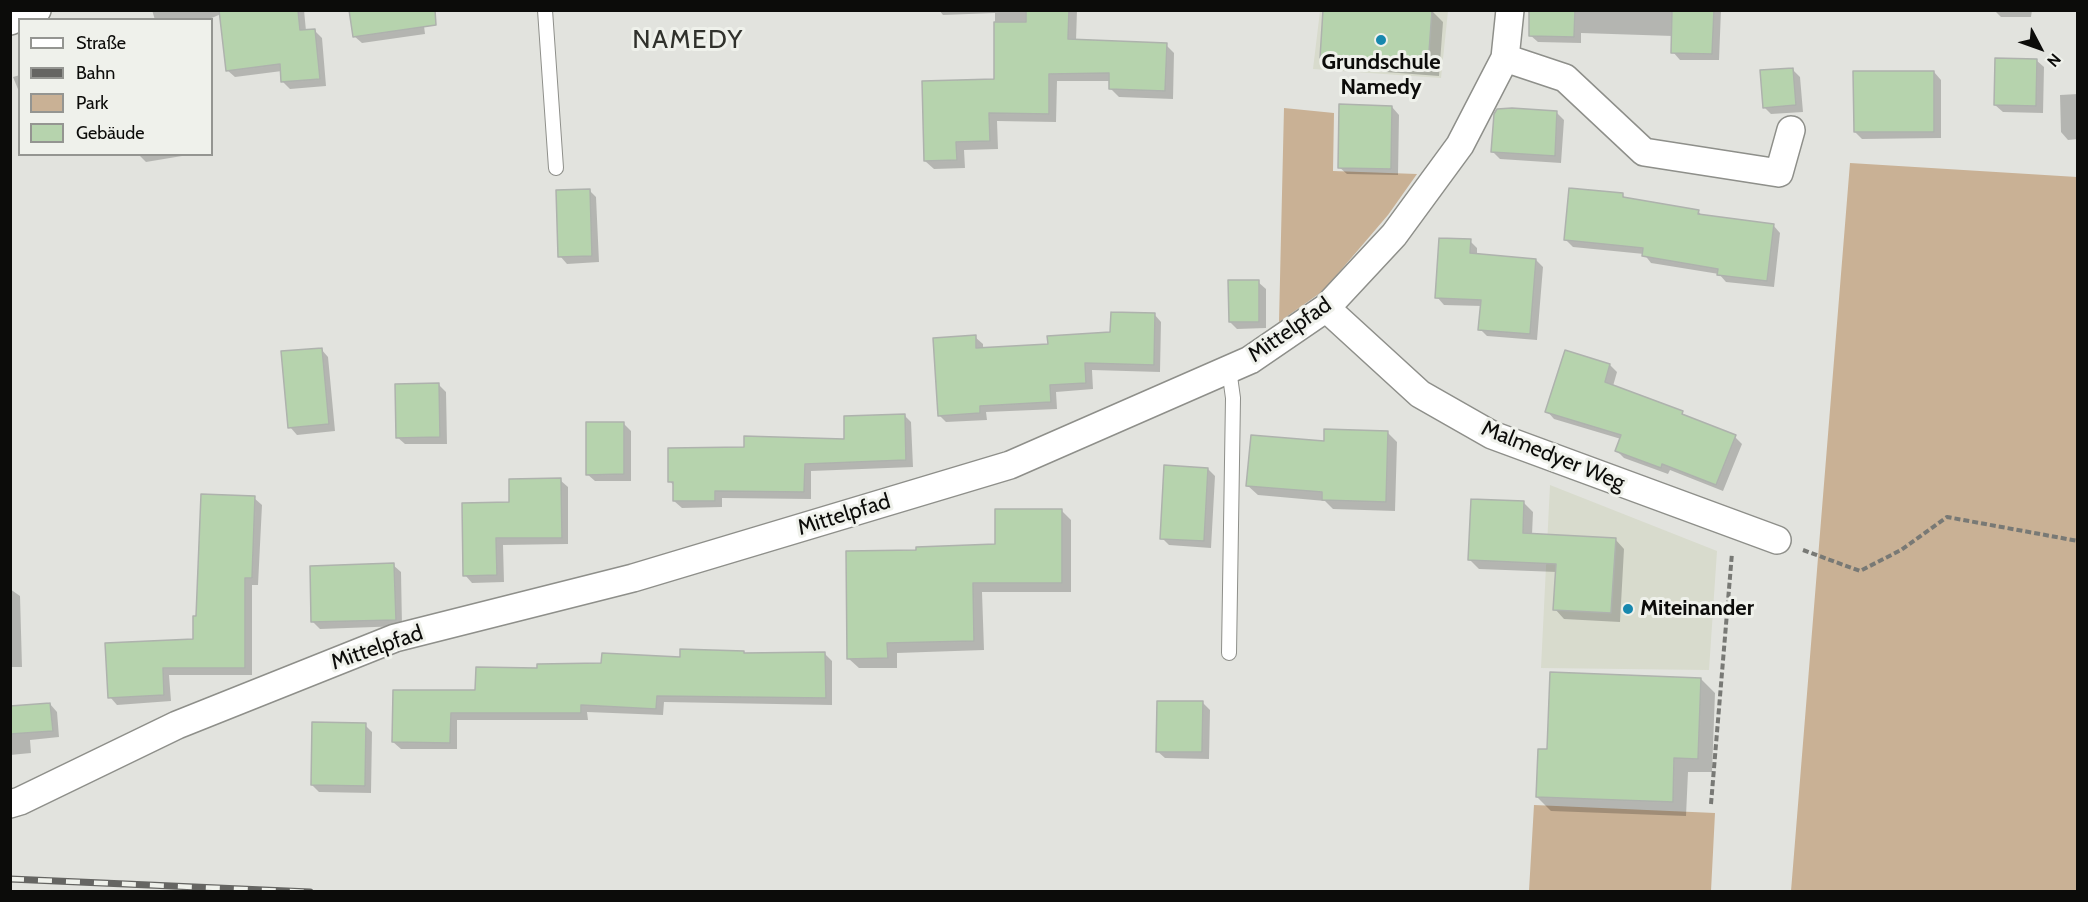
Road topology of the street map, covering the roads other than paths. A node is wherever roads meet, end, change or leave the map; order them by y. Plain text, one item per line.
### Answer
1 (37, 10) edge
2 (545, 10) edge
3 (1510, 10) edge
4 (10, 21) edge
5 (1505, 58) junction
6 (1791, 130) dead end
7 (556, 168) dead end
8 (1326, 308) junction
9 (1229, 369) junction
10 (1777, 540) road end
11 (1229, 653) dead end
12 (10, 804) edge

1 - 4 street
2 - 7 lane
3 - 5 street, Mittelpfad
5 - 6 street
5 - 8 street, Mittelpfad
8 - 9 street, Mittelpfad
8 - 10 street, Malmedyer Weg
9 - 11 lane
9 - 12 street, Mittelpfad

